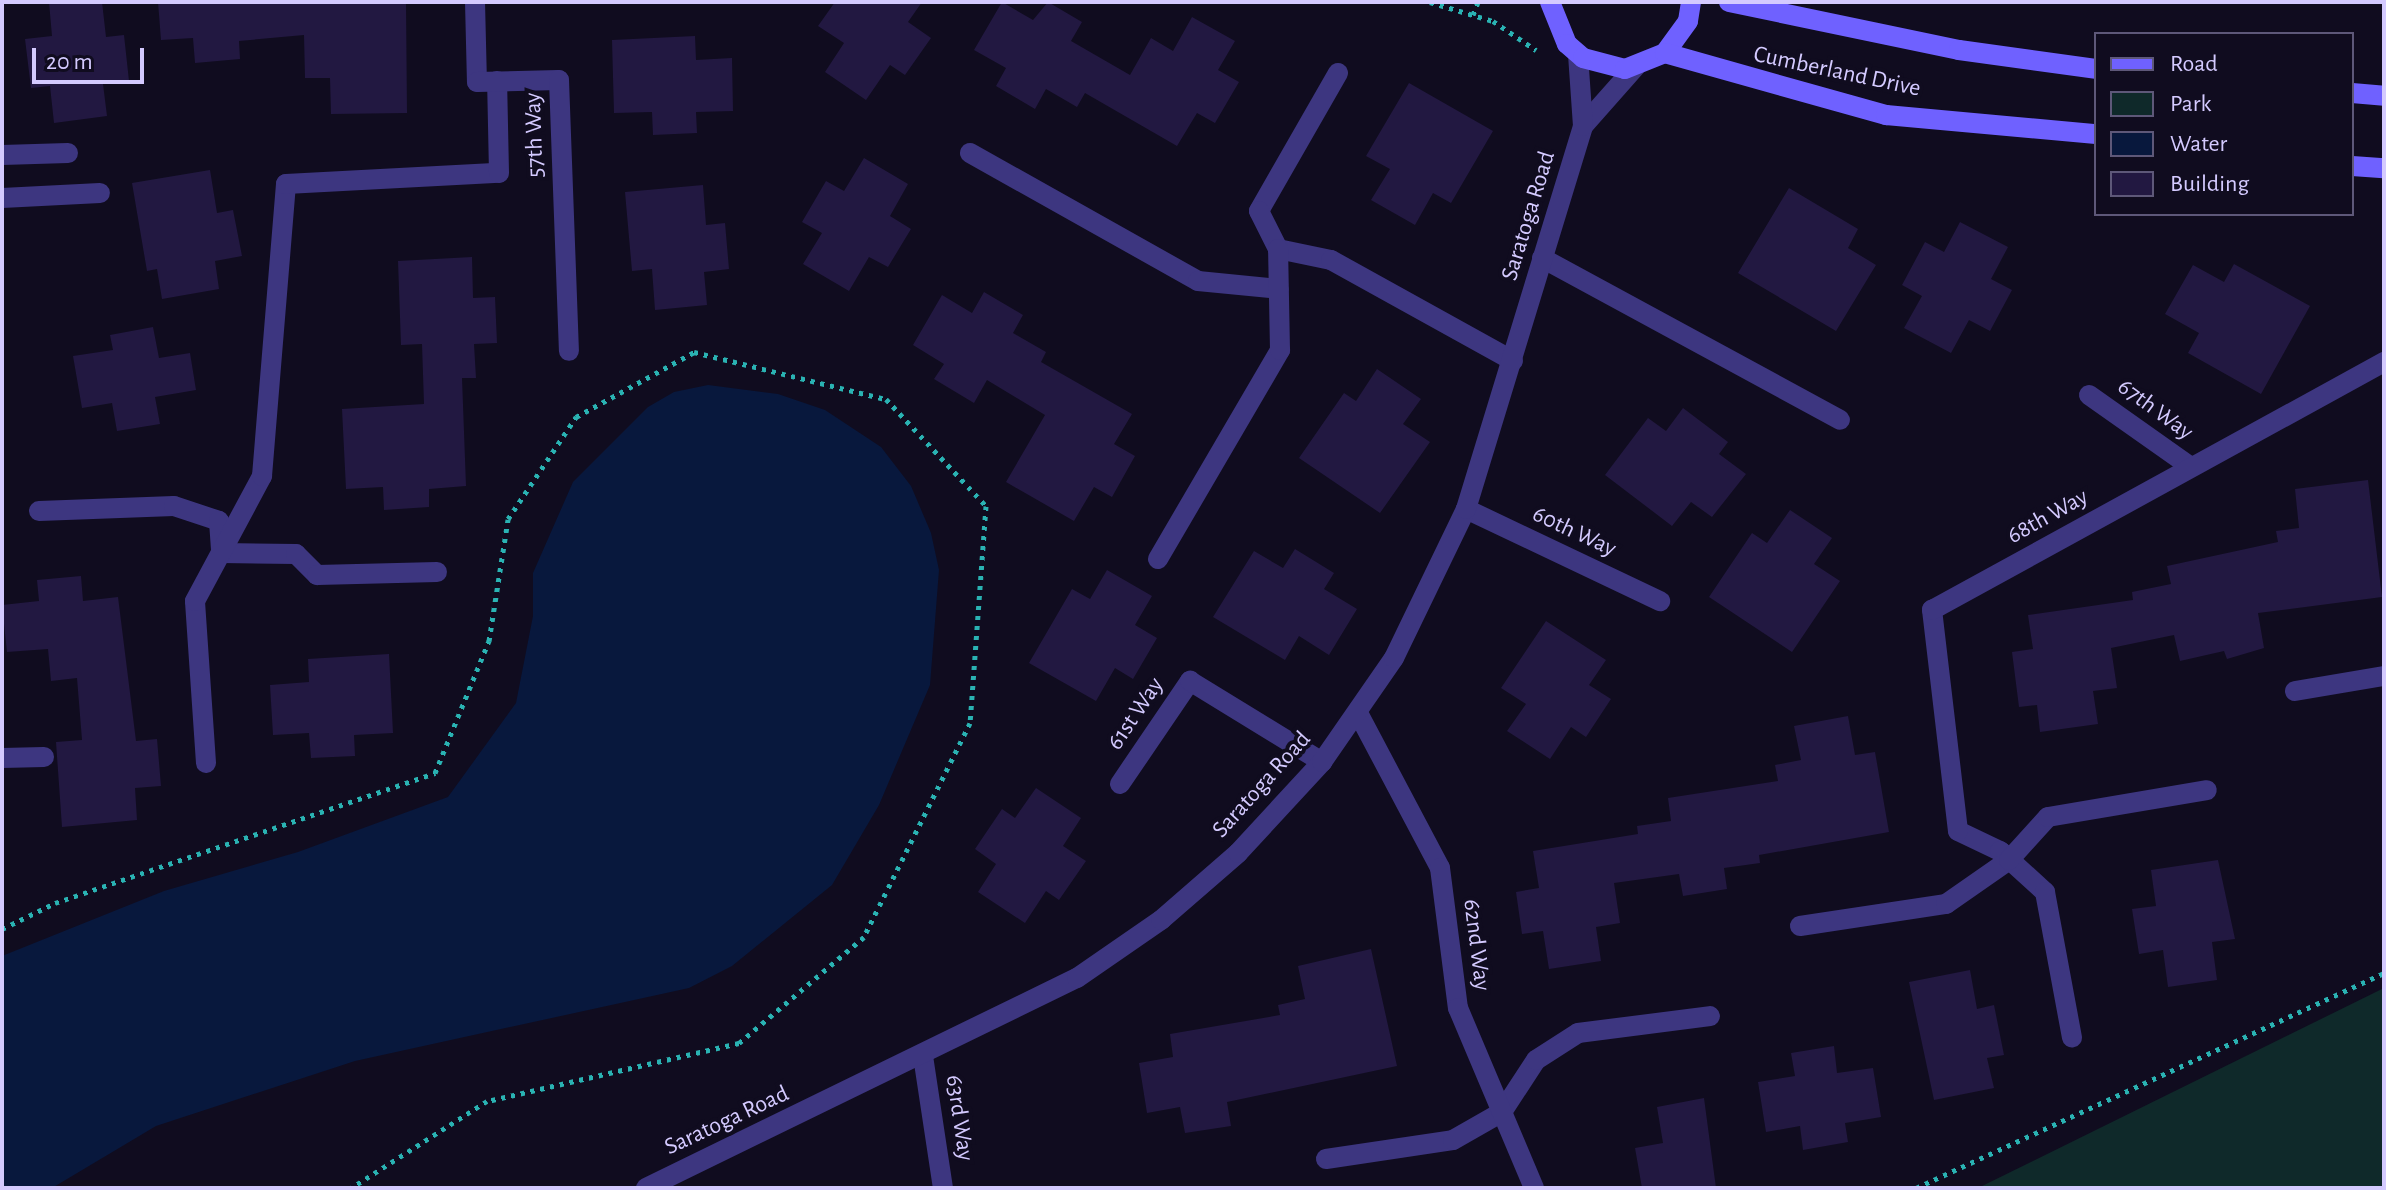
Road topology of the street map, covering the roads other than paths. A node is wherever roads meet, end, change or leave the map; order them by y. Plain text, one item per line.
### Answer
1 (475, 2) edge
2 (1691, 2) edge
3 (1729, 2) edge
4 (1546, 3) edge
5 (1665, 53) junction
6 (1578, 54) junction
7 (1636, 66) junction
8 (2094, 69) edge
9 (1338, 73) dead end
10 (497, 81) junction
11 (2354, 93) edge
12 (2384, 96) edge
13 (1583, 126) junction
14 (2094, 134) edge
15 (68, 153) dead end
16 (970, 153) dead end
17 (2, 155) edge
18 (2354, 166) edge
19 (2384, 168) edge
20 (100, 193) dead end
21 (2, 198) edge
22 (1278, 249) junction
23 (1542, 258) junction
24 (1279, 289) junction
25 (569, 351) dead end
26 (1513, 361) junction
27 (2384, 362) edge
28 (2089, 395) dead end
29 (1840, 420) dead end
30 (2191, 467) junction
31 (1466, 509) junction
32 (39, 511) dead end
33 (221, 553) junction
34 (1158, 559) dead end
35 (437, 572) dead end
36 (1660, 601) dead end
37 (2384, 676) edge
38 (2295, 691) dead end
39 (1358, 713) junction
40 (44, 757) dead end
41 (2, 758) edge
42 (1322, 762) junction
43 (206, 763) dead end
44 (1120, 784) dead end
45 (2207, 790) dead end
46 (2009, 860) junction
47 (1800, 926) dead end
48 (1710, 1016) dead end
49 (2072, 1038) dead end
50 (923, 1056) junction
51 (1502, 1112) junction
52 (1326, 1159) dead end
53 (646, 1188) edge
54 (943, 1188) edge
55 (1534, 1188) edge

1 - 10 street, 57th Way
2 - 5 street
3 - 8 street, Cumberland Drive
4 - 6 street
5 - 7 street
5 - 14 street, Cumberland Drive
6 - 7 street
6 - 13 street, Saratoga Road
7 - 13 street, Saratoga Road
9 - 22 street
10 - 25 street, 57th Way
10 - 33 street
11 - 12 street
13 - 23 street, Saratoga Road
15 - 17 street
16 - 24 street
18 - 19 street
20 - 21 street
22 - 24 street
22 - 26 street
23 - 26 street, Saratoga Road
23 - 29 street
24 - 34 street
26 - 31 street, Saratoga Road
27 - 30 street, 68th Way
28 - 30 street, 67th Way
30 - 46 street, 68th Way
31 - 36 street, 60th Way
31 - 39 street, Saratoga Road
32 - 33 street
33 - 35 street
33 - 43 street
37 - 38 street
39 - 42 street, Saratoga Road
39 - 51 street, 62nd Way
40 - 41 street
42 - 44 street, 61st Way
42 - 50 street, Saratoga Road
45 - 46 street
46 - 47 street
46 - 49 street
48 - 51 street
50 - 53 street, Saratoga Road
50 - 54 street, 63rd Way
51 - 52 street
51 - 55 street, 62nd Way

